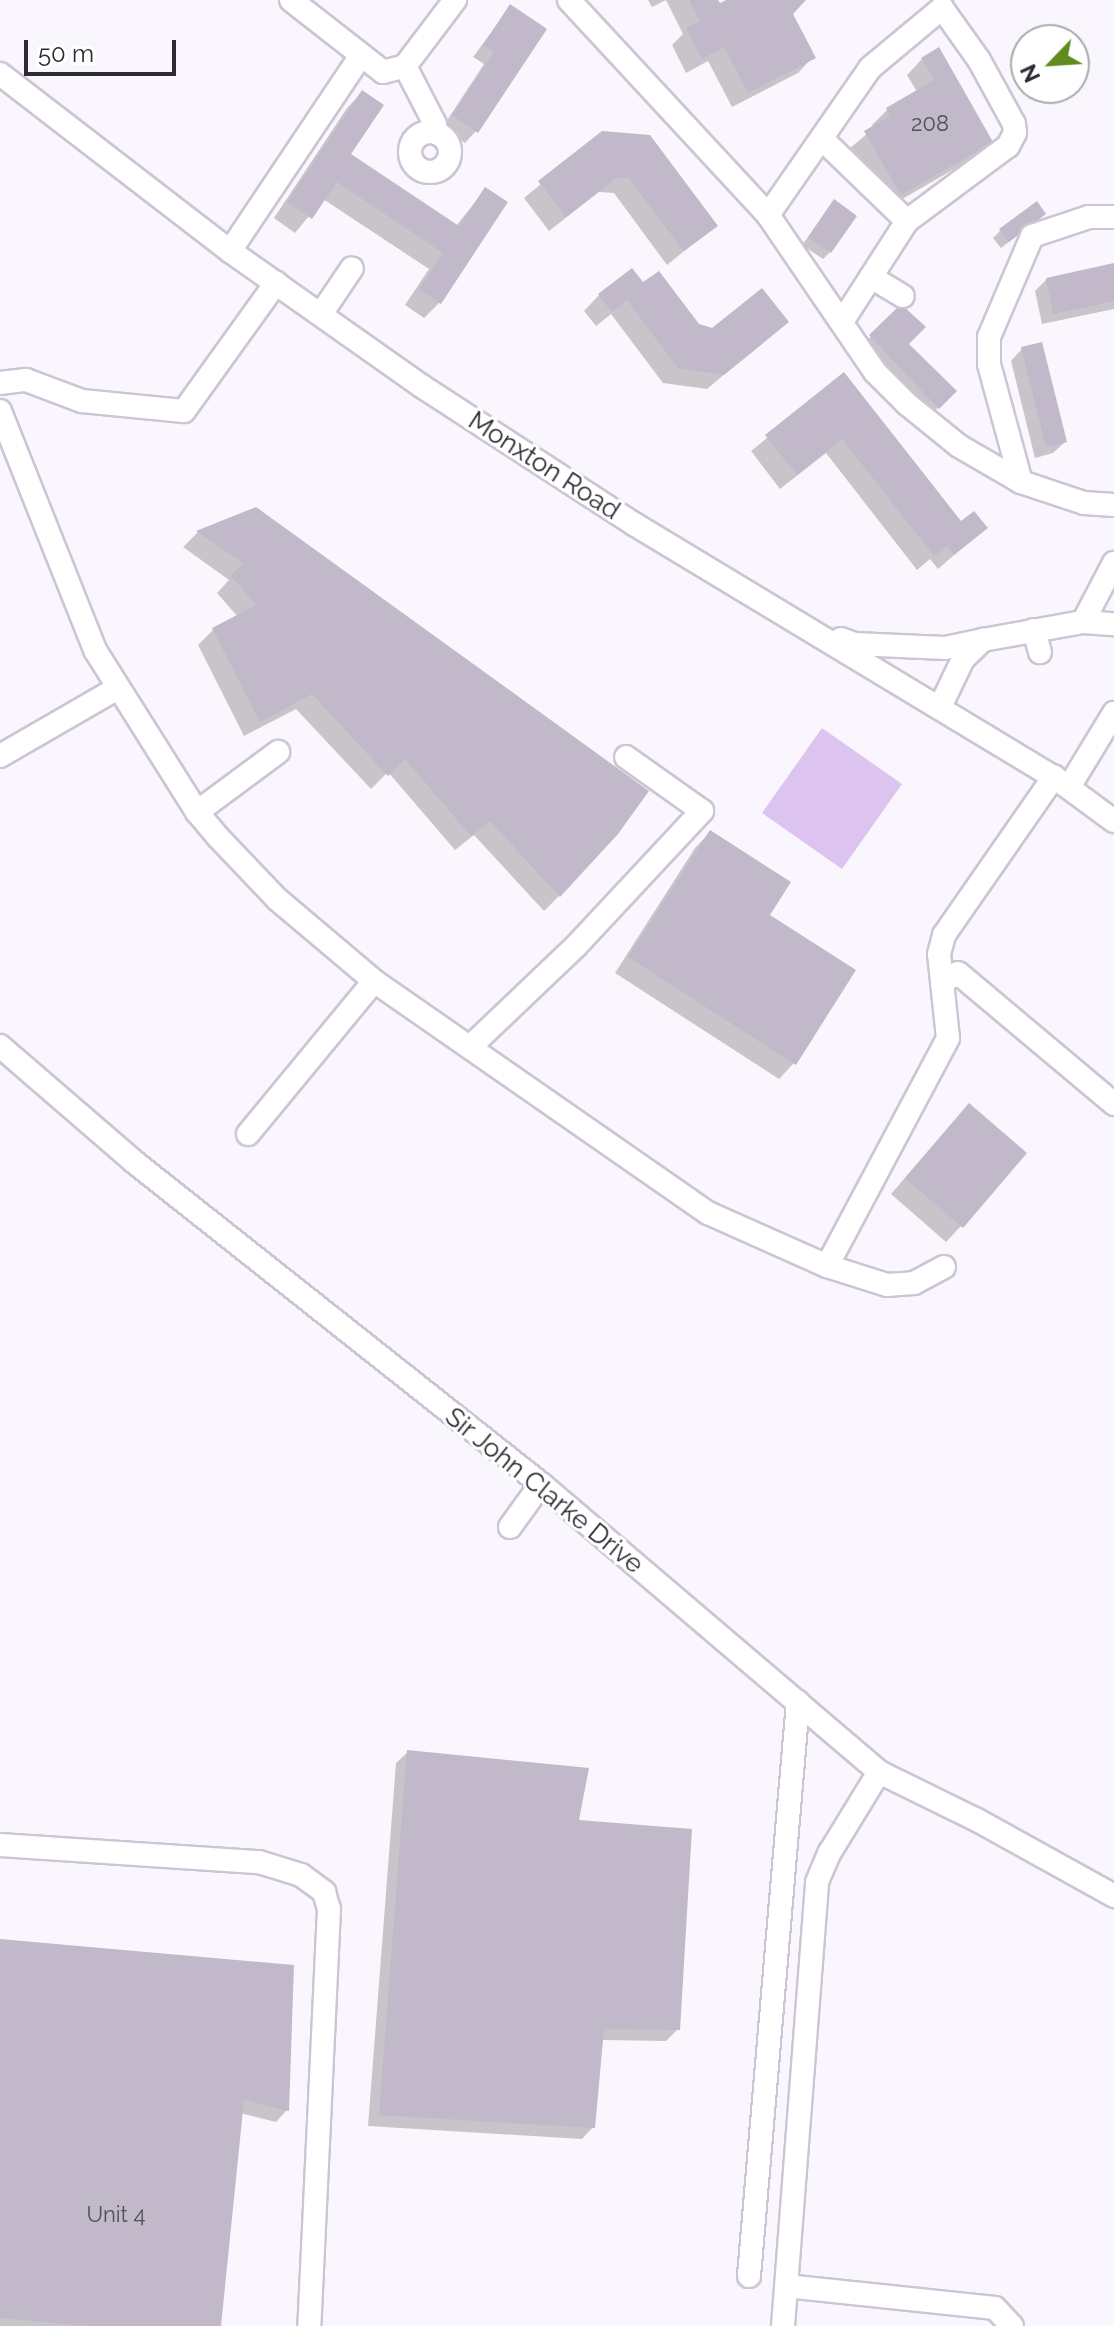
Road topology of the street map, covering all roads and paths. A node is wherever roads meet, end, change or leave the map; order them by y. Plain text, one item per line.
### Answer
1 (291, 0) edge
2 (455, 0) edge
3 (569, 0) edge
4 (360, 57) junction
5 (405, 66) junction
6 (0, 74) edge
7 (436, 133) dead end
8 (822, 139) junction
9 (768, 215) junction
10 (1114, 217) edge
11 (907, 221) junction
12 (230, 251) junction
13 (352, 268) dead end
14 (871, 277) junction
15 (276, 283) junction
16 (903, 296) dead end
17 (321, 314) junction
18 (842, 322) junction
19 (0, 383) edge
20 (0, 411) edge
21 (1021, 482) junction
22 (1114, 505) edge
23 (1114, 563) edge
24 (1083, 622) junction
25 (1114, 624) edge
26 (814, 629) junction
27 (983, 640) junction
28 (118, 688) junction
29 (940, 707) junction
30 (1114, 713) edge
31 (278, 752) dead end
32 (0, 756) edge
33 (626, 757) dead end
34 (1061, 782) junction
35 (197, 812) junction
36 (1114, 821) edge
37 (374, 981) junction
38 (942, 982) junction
39 (0, 1046) edge
40 (470, 1047) junction
41 (1114, 1104) edge
42 (248, 1134) dead end
43 (827, 1266) junction
44 (944, 1267) dead end
45 (541, 1484) junction
46 (510, 1527) dead end
47 (798, 1702) junction
48 (878, 1777) junction
49 (0, 1845) edge
50 (1114, 1896) edge
51 (749, 2276) dead end
52 (786, 2286) junction
53 (309, 2326) edge
54 (783, 2326) edge
55 (1012, 2326) edge

1 - 4 street
2 - 5 street
3 - 9 street
4 - 5 street
4 - 12 street
5 - 7 street
6 - 12 street, Monxton Road
8 - 9 street
8 - 11 street
8 - 11 street
9 - 18 street
10 - 21 street
11 - 14 street
12 - 15 street, Monxton Road
13 - 17 street
14 - 16 street
14 - 18 street
15 - 17 street, Monxton Road
15 - 19 street
17 - 26 street, Monxton Road
18 - 21 street
20 - 28 street
21 - 22 street
23 - 24 street
24 - 25 street
24 - 27 street
26 - 27 street
26 - 29 street, Monxton Road
27 - 29 street
28 - 32 street
28 - 35 street
29 - 34 street, Monxton Road
30 - 34 street
31 - 35 street
33 - 40 street
34 - 36 street, Monxton Road
34 - 38 street
35 - 37 street
37 - 40 street
37 - 42 street
38 - 41 street
38 - 43 street
39 - 45 street, Sir John Clarke Drive
40 - 43 street
43 - 44 street
45 - 46 street
45 - 47 street, Sir John Clarke Drive
47 - 48 street, Sir John Clarke Drive
47 - 51 street
48 - 50 street, Sir John Clarke Drive
48 - 52 street
49 - 53 street
52 - 54 street
52 - 55 street

